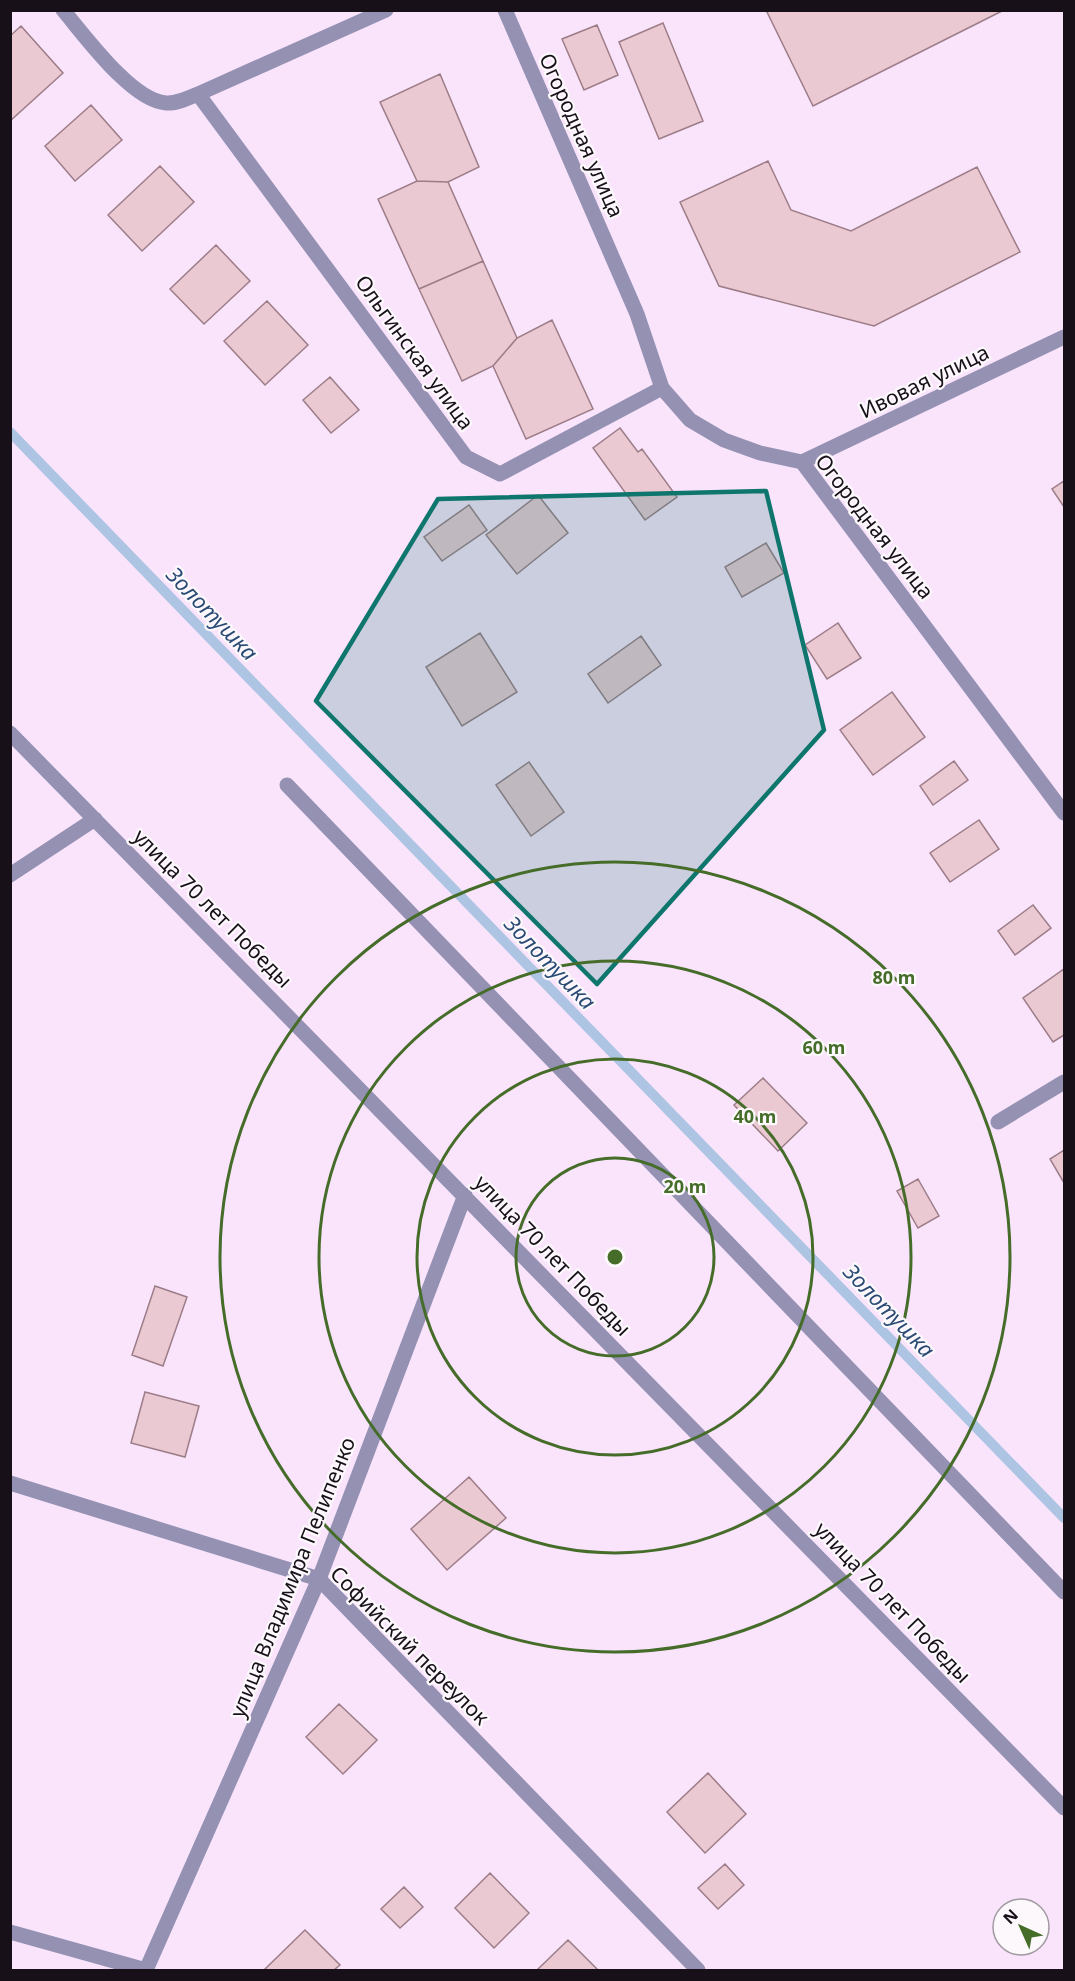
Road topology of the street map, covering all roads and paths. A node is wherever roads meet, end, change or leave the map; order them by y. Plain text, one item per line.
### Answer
1 (63, 10) edge
2 (386, 10) edge
3 (505, 10) edge
4 (198, 94) junction
5 (1065, 337) edge
6 (662, 388) junction
7 (802, 462) junction
8 (10, 733) edge
9 (287, 785) dead end
10 (1065, 813) edge
11 (95, 819) junction
12 (10, 875) edge
13 (1065, 1082) edge
14 (998, 1122) dead end
15 (465, 1195) junction
16 (10, 1484) edge
17 (319, 1579) junction
18 (1065, 1592) edge
19 (1065, 1808) edge
20 (10, 1932) edge
21 (146, 1971) edge
22 (698, 1971) edge

1 - 4 street
2 - 4 street
3 - 6 street, Огородная улица
4 - 6 street, Ольгинская улица
5 - 7 street, Ивовая улица
6 - 7 street, Огородная улица
7 - 10 street, Огородная улица
8 - 11 street, улица 70 лет Победы
9 - 18 street
11 - 12 street
11 - 15 street, улица 70 лет Победы
13 - 14 street
15 - 17 street, улица Владимира Пелипенко
15 - 19 street, улица 70 лет Победы
16 - 17 street, Софийский переулок
17 - 21 street, улица Владимира Пелипенко
17 - 22 street, Софийский переулок
20 - 21 street

